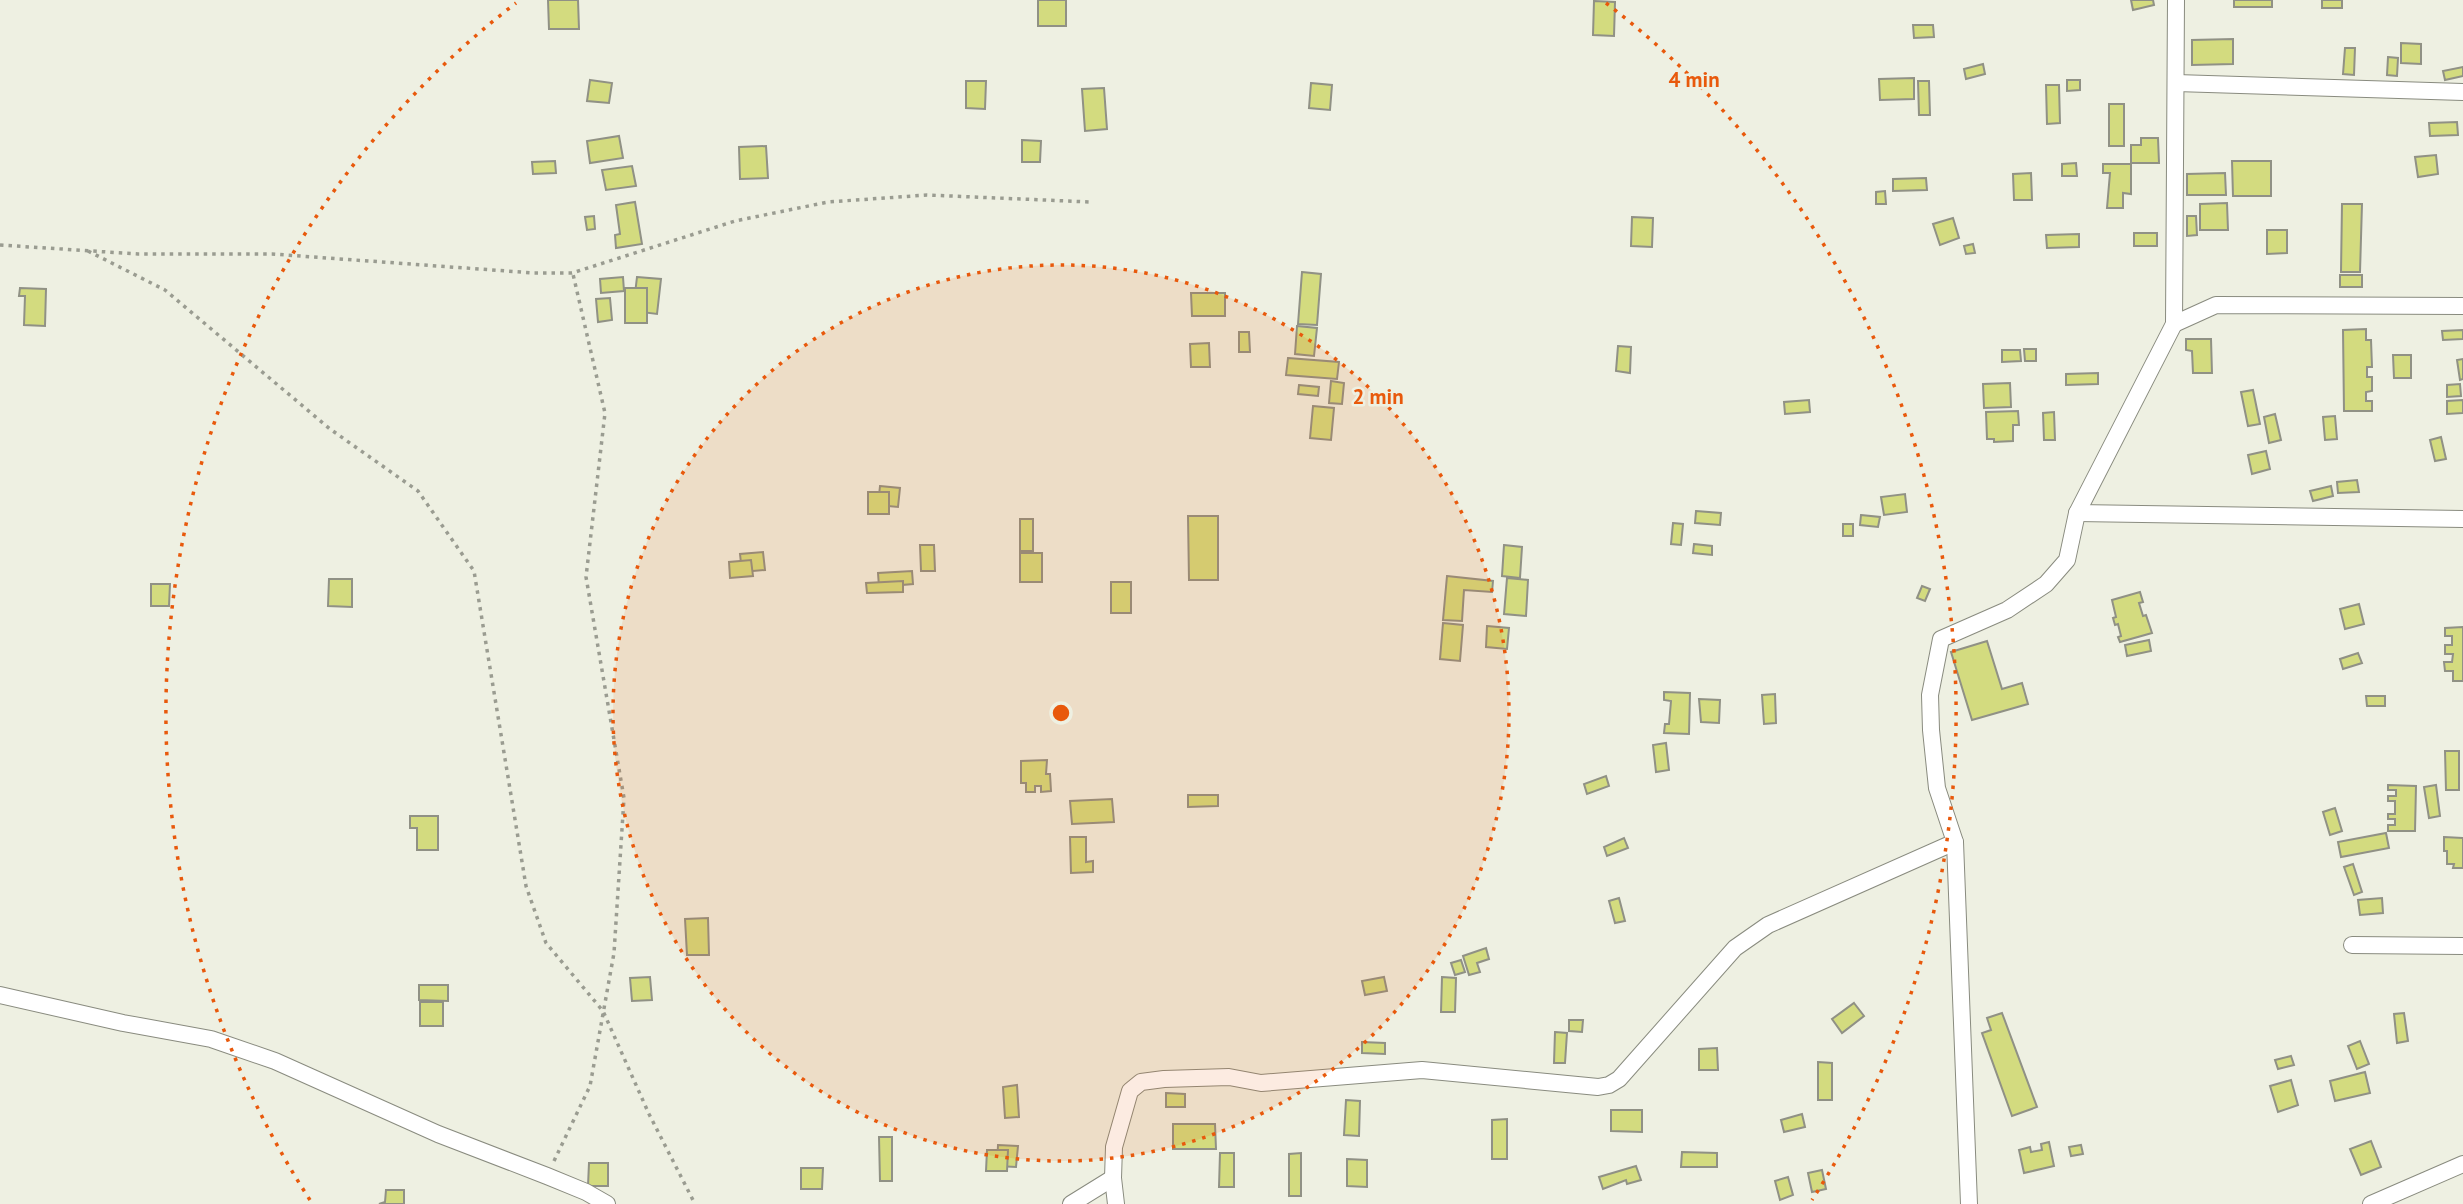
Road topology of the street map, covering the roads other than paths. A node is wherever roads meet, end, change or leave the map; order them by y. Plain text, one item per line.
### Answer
1 (2176, 0) edge
2 (2176, 83) junction
3 (2463, 92) edge
4 (2463, 306) edge
5 (2174, 324) junction
6 (2077, 513) junction
7 (2463, 519) edge
8 (1955, 842) junction
9 (2352, 945) dead end
10 (2463, 946) edge
11 (0, 995) edge
12 (2463, 1164) edge
13 (1114, 1178) junction
14 (607, 1204) edge
15 (1071, 1204) edge
16 (1116, 1204) edge
17 (1969, 1204) edge
18 (2371, 1204) edge

1 - 2 street
2 - 3 street
2 - 5 street
4 - 5 street
5 - 6 street
6 - 7 street
6 - 8 street
8 - 13 street
8 - 17 street
9 - 10 street
11 - 14 street
12 - 18 street
13 - 15 street
13 - 16 street

